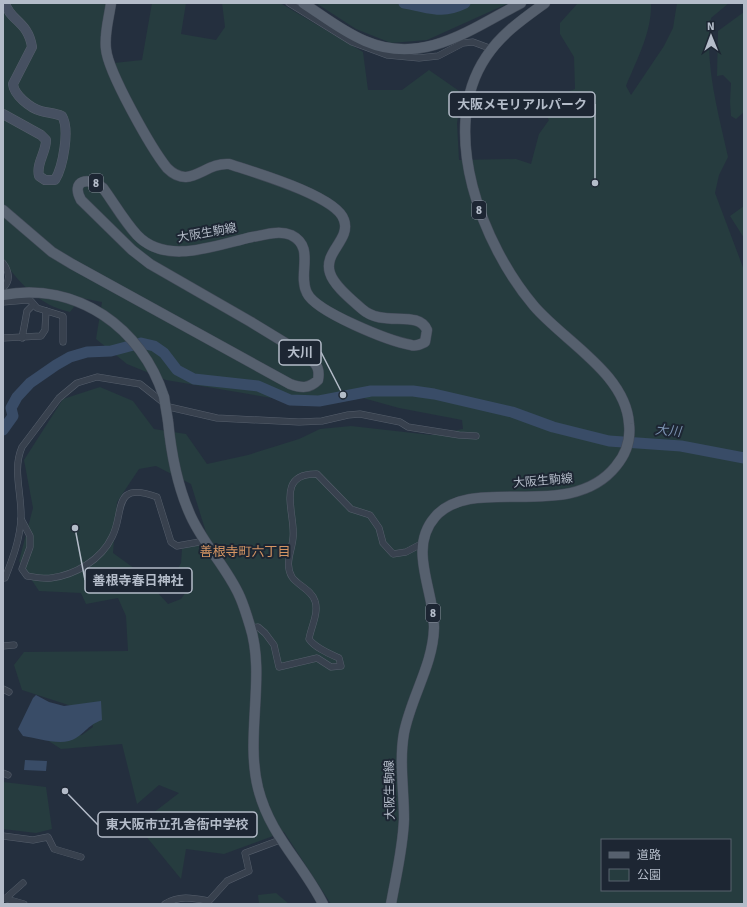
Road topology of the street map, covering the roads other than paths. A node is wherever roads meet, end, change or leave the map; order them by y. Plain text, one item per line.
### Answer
1 (5, 3) edge
2 (111, 3) edge
3 (289, 3) edge
4 (303, 3) edge
5 (521, 3) edge
6 (545, 3) edge
7 (492, 49) junction
8 (3, 114) edge
9 (3, 210) edge
10 (3, 263) edge
11 (3, 288) edge
12 (3, 295) edge
13 (3, 302) edge
14 (33, 305) junction
15 (46, 311) junction
16 (3, 338) edge
17 (22, 338) junction
18 (63, 342) dead end
19 (476, 436) dead end
20 (21, 519) junction
21 (205, 542) junction
22 (423, 543) junction
23 (3, 578) edge
24 (250, 628) junction
25 (14, 645) dead end
26 (3, 646) edge
27 (3, 689) edge
28 (9, 692) dead end
29 (3, 836) edge
30 (279, 837) junction
31 (81, 857) dead end
32 (23, 882) dead end
33 (4, 898) edge
34 (24, 904) edge
35 (165, 904) edge
36 (323, 904) edge
37 (391, 904) edge

1 - 8 main road
2 - 9 main road, 大阪生駒線 / 8
3 - 7 street
4 - 5 main road
6 - 7 main road, 大阪生駒線 / 8
7 - 22 main road, 大阪生駒線 / 8
10 - 11 street
12 - 21 main road, bridge
13 - 14 street
14 - 15 street
14 - 17 street
15 - 17 street
15 - 18 street
16 - 17 street
19 - 20 street
20 - 21 street
20 - 23 street
21 - 24 main road
22 - 24 street
22 - 37 main road, 大阪生駒線 / 8
24 - 30 main road
25 - 26 street
27 - 28 street
29 - 31 street
30 - 35 street
30 - 36 main road
32 - 33 street
33 - 34 street

